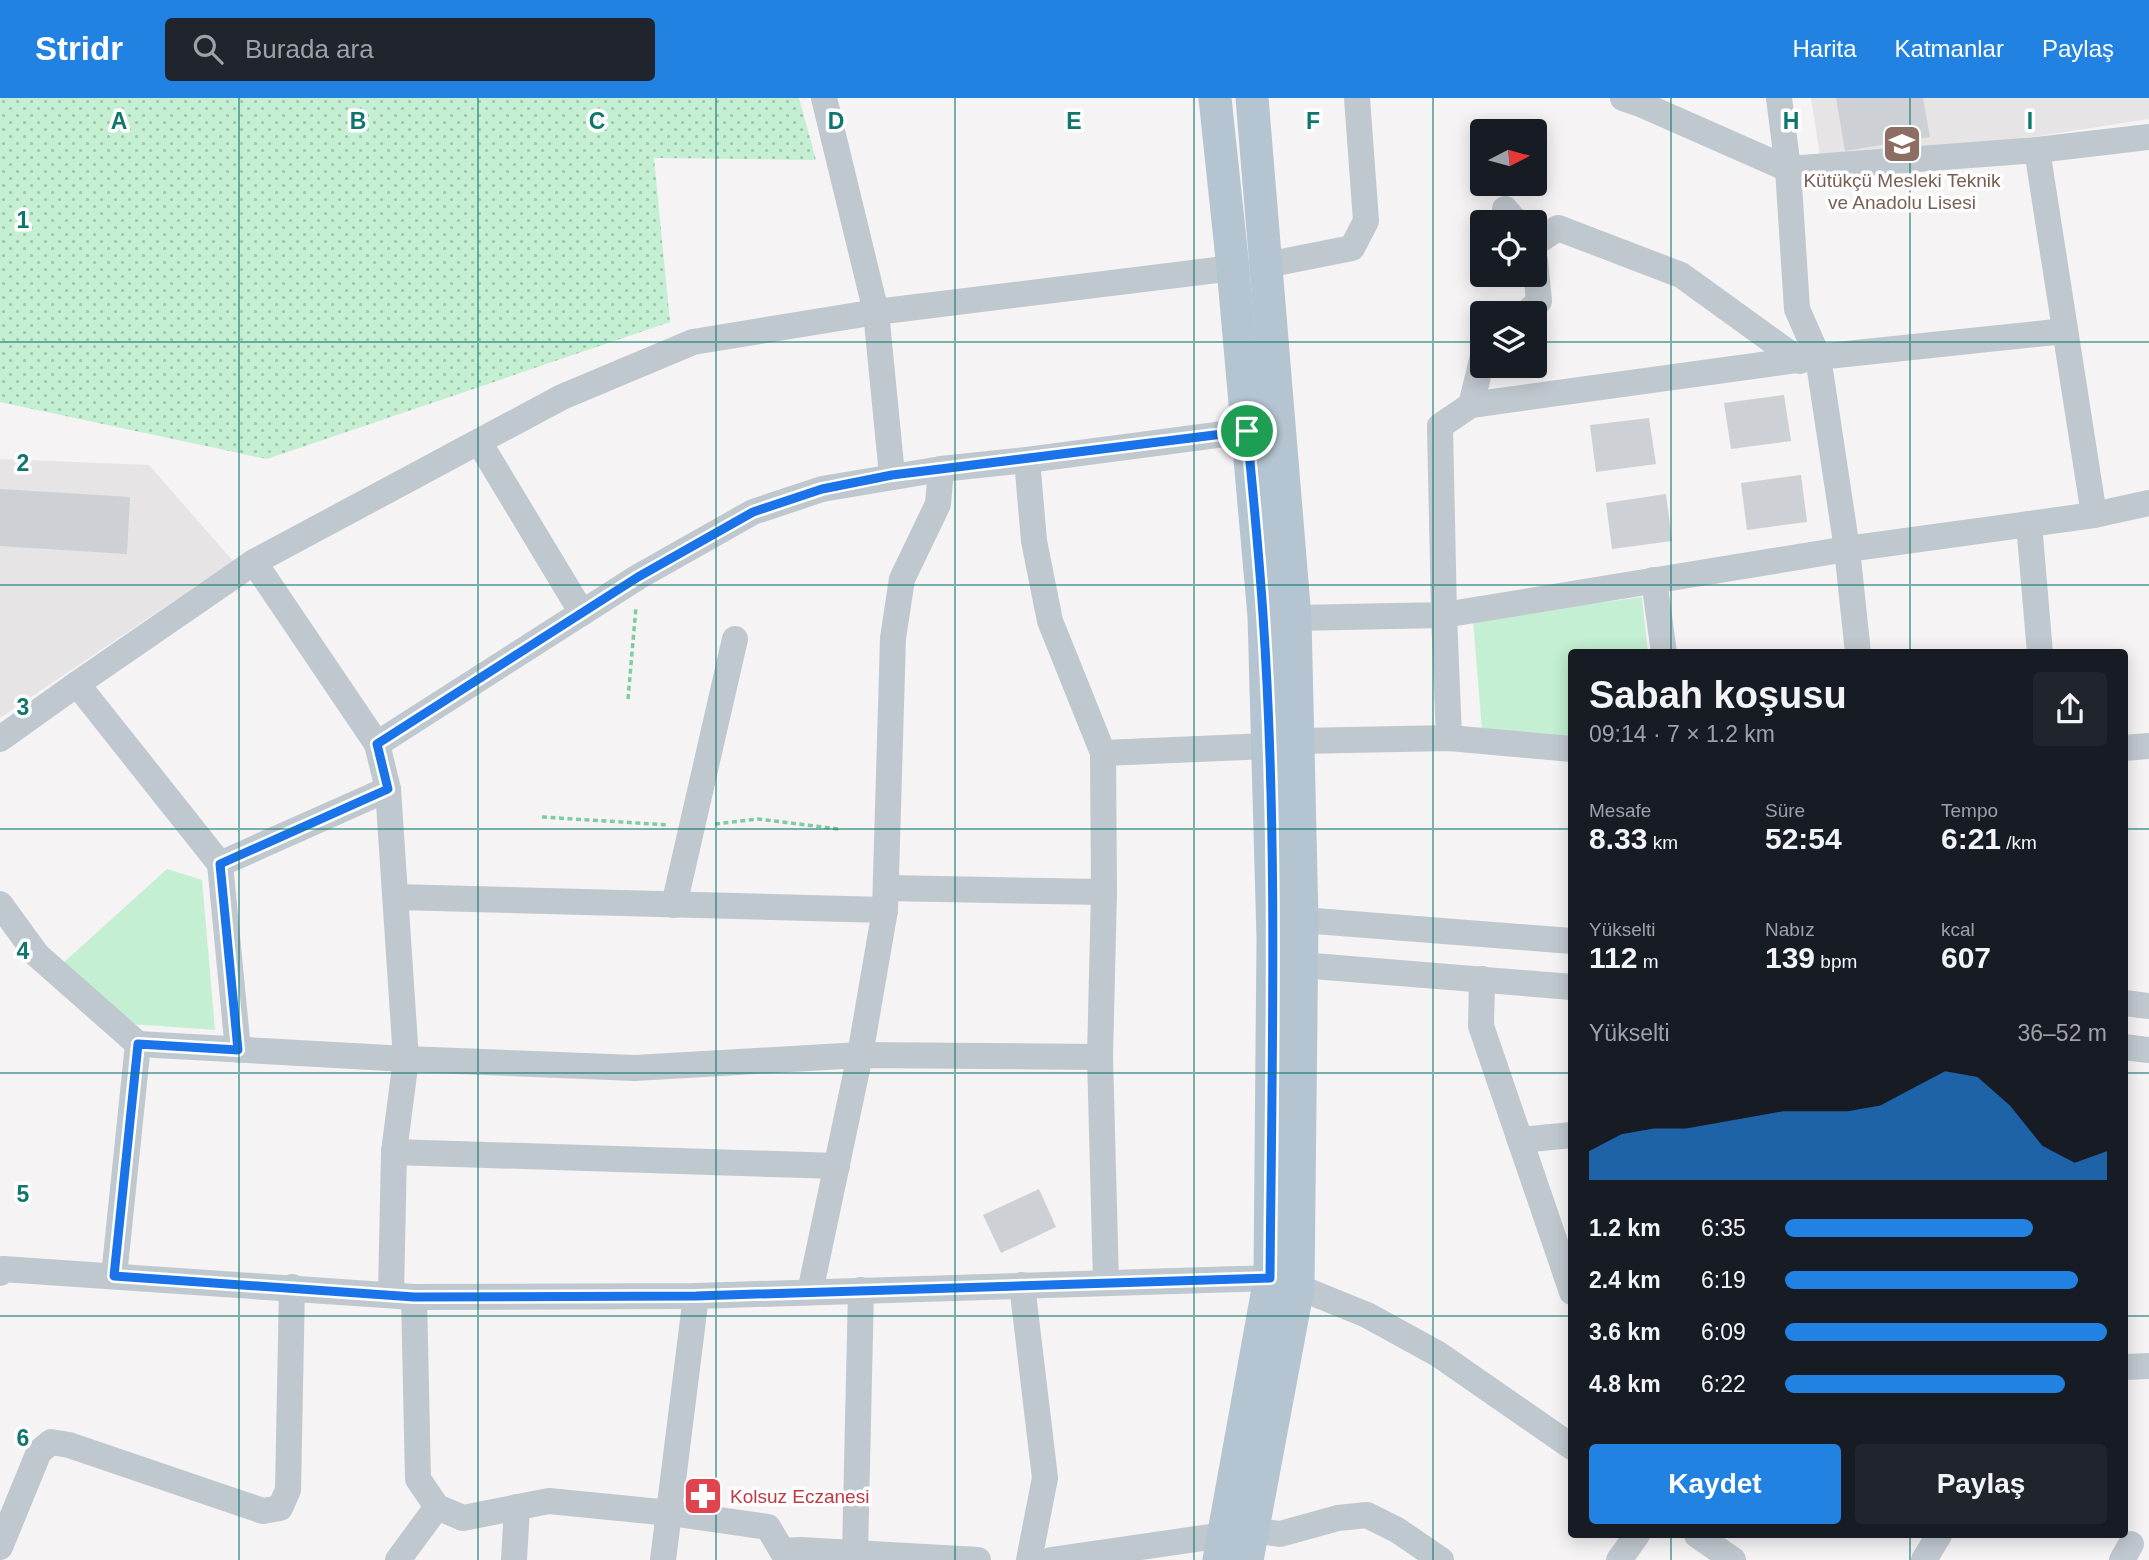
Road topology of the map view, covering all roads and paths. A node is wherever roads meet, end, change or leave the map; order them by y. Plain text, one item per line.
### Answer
1 (824, 98) edge
2 (1215, 98) edge
3 (1252, 98) edge
4 (1357, 98) edge
5 (1623, 98) edge
6 (1779, 98) edge
7 (2149, 137) edge
8 (2037, 150) junction
9 (1788, 169) junction
10 (1547, 235) edge
11 (1266, 265) junction
12 (1233, 268) junction
13 (876, 312) junction
14 (2065, 331) junction
15 (1809, 359) junction
16 (1478, 378) edge
17 (1471, 405) junction
18 (1247, 431) junction
19 (479, 442) junction
20 (1027, 460) junction
21 (942, 468) junction
22 (892, 475) junction
23 (2149, 503) edge
24 (2094, 515) junction
25 (2029, 524) junction
26 (1847, 549) junction
27 (254, 562) junction
28 (638, 577) junction
29 (1654, 580) junction
30 (582, 613) junction
31 (1444, 615) junction
32 (1295, 618) junction
33 (735, 639) dead end
34 (1663, 649) edge
35 (1858, 649) edge
36 (2040, 649) edge
37 (77, 684) junction
38 (628, 699) dead end
39 (1449, 738) junction
40 (0, 740) edge
41 (1283, 743) junction
42 (377, 744) junction
43 (2149, 746) edge
44 (2128, 748) edge
45 (1568, 749) edge
46 (1103, 753) junction
47 (388, 789) junction
48 (542, 817) dead end
49 (691, 827) junction
50 (839, 829) dead end
51 (220, 864) junction
52 (1104, 892) junction
53 (396, 897) junction
54 (886, 899) junction
55 (0, 904) edge
56 (674, 905) junction
57 (1302, 920) junction
58 (1568, 941) edge
59 (1301, 965) junction
60 (1482, 979) junction
61 (1568, 987) edge
62 (2128, 1003) edge
63 (2149, 1006) edge
64 (138, 1044) junction
65 (2128, 1047) edge
66 (238, 1050) junction
67 (2149, 1050) edge
68 (860, 1055) junction
69 (1100, 1057) junction
70 (406, 1059) junction
71 (1568, 1135) edge
72 (1520, 1140) junction
73 (394, 1152) junction
74 (837, 1166) junction
75 (1, 1268) edge
76 (114, 1276) junction
77 (1568, 1280) edge
78 (1106, 1282) junction
79 (1284, 1283) junction
80 (1022, 1285) junction
81 (292, 1287) junction
82 (861, 1290) junction
83 (810, 1292) junction
84 (402, 1296) junction
85 (696, 1296) junction
86 (2149, 1366) edge
87 (2128, 1367) edge
88 (1568, 1444) edge
89 (437, 1507) junction
90 (517, 1507) junction
91 (670, 1513) junction
92 (1635, 1538) edge
93 (1701, 1538) edge
94 (1937, 1538) edge
95 (1236, 1546) edge
96 (0, 1547) edge
97 (855, 1553) junction
98 (782, 1556) edge
99 (20, 1560) edge
100 (398, 1560) edge
101 (514, 1560) edge
102 (663, 1560) edge
103 (978, 1560) edge
104 (1029, 1560) edge
105 (1051, 1560) edge
106 (1441, 1560) edge
107 (1619, 1560) edge
108 (1733, 1560) edge
109 (1924, 1560) edge

1 - 13 street
2 - 12 main road
3 - 11 main road
4 - 11 street
5 - 9 street
6 - 9 street
7 - 8 street
8 - 9 street
8 - 14 street
9 - 15 street
10 - 15 street
11 - 32 main road
12 - 13 street
12 - 18 main road
13 - 19 street
13 - 22 street
14 - 15 street
14 - 24 street
15 - 17 street
15 - 26 street
16 - 17 street
17 - 31 street
18 - 20 street
18 - 41 main road
19 - 27 street
19 - 30 street
20 - 21 street
20 - 46 street
21 - 22 street
21 - 54 street
22 - 28 street
23 - 24 street
24 - 25 street
25 - 26 street
25 - 36 street
26 - 29 street
26 - 35 street
27 - 37 street
27 - 42 street
28 - 30 street
28 - 38 path
29 - 31 street
29 - 34 street
30 - 42 street
31 - 32 street
31 - 39 street
32 - 41 main road
33 - 49 street
37 - 40 street
37 - 51 street
39 - 41 street
39 - 45 street
41 - 46 street
41 - 57 main road
41 - 79 main road
42 - 47 street
43 - 44 street
46 - 52 street
47 - 51 street
47 - 53 street
48 - 49 path
49 - 50 path
49 - 56 street
51 - 66 street
52 - 54 street
52 - 69 street
53 - 56 street
53 - 70 street
54 - 56 street
54 - 68 street
55 - 64 street
57 - 58 street
57 - 59 main road
59 - 60 street
59 - 79 main road
60 - 61 street
60 - 72 street
62 - 63 street
64 - 66 street
64 - 76 street
65 - 67 street
66 - 70 street
68 - 69 street
68 - 70 street
68 - 74 street
69 - 78 street
70 - 73 street
71 - 72 street
72 - 77 street
73 - 74 street
73 - 84 street
74 - 83 street
75 - 76 street
76 - 81 street
78 - 79 street
78 - 80 street
79 - 88 street
79 - 95 main road
80 - 82 street
80 - 104 street
81 - 84 street
81 - 96 street
82 - 83 street
82 - 97 street
83 - 85 street
84 - 85 street
84 - 89 street
85 - 91 street
86 - 87 street
89 - 90 street
89 - 100 street
90 - 91 street
90 - 101 street
91 - 98 street
91 - 102 street
92 - 107 street
93 - 108 street
94 - 109 street
95 - 105 street
95 - 106 street
96 - 99 street
97 - 98 street
97 - 103 street

